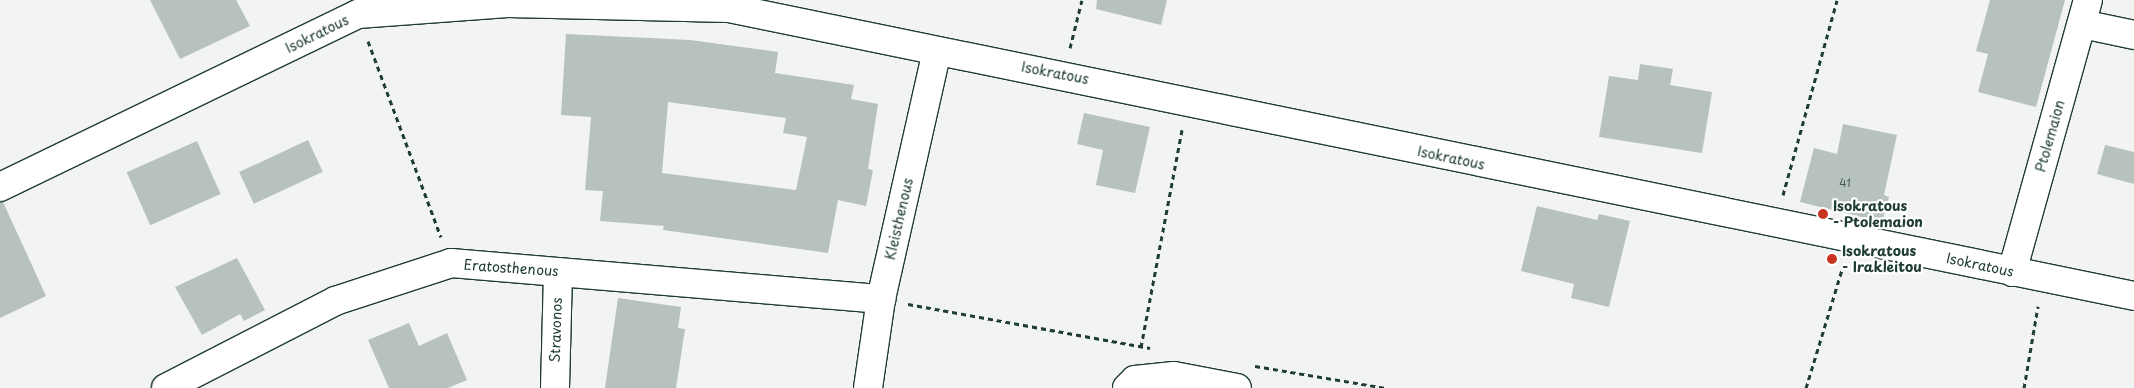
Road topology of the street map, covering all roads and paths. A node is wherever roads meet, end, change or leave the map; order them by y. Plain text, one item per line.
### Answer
1 (1082, 0) edge
2 (1837, 0) edge
3 (355, 7) edge
4 (2085, 12) edge
5 (2134, 35) edge
6 (938, 51) junction
7 (1063, 74) junction
8 (1187, 102) junction
9 (0, 187) edge
10 (1775, 224) junction
11 (1851, 239) junction
12 (451, 263) junction
13 (558, 272) junction
14 (2012, 272) junction
15 (2043, 278) junction
16 (2134, 296) edge
17 (881, 299) junction
18 (1141, 346) junction
19 (1161, 350) dead end
20 (1244, 376) edge
21 (1131, 384) edge
22 (166, 388) edge
23 (555, 388) edge
24 (868, 388) edge
25 (1388, 388) edge
26 (1806, 388) edge
27 (2024, 388) edge

1 - 7 path
2 - 10 path
3 - 6 street, Isokratous
3 - 9 street, Isokratous
3 - 12 path
4 - 5 street
4 - 14 street, Ptolemaion
6 - 7 street, Isokratous
6 - 17 street, Kleisthenous
7 - 8 street, Isokratous
8 - 10 street, Isokratous
8 - 18 path
10 - 11 street, Isokratous
11 - 14 street, Isokratous
11 - 26 path
12 - 13 street, Eratosthenous
12 - 22 street, Eratosthenous
13 - 17 street, Eratosthenous
13 - 23 street, Stravonos
14 - 15 street, Isokratous
15 - 16 street, Isokratous
15 - 27 path
17 - 18 path
17 - 24 street, Kleisthenous
18 - 19 path
18 - 21 path
20 - 21 street
20 - 25 path

